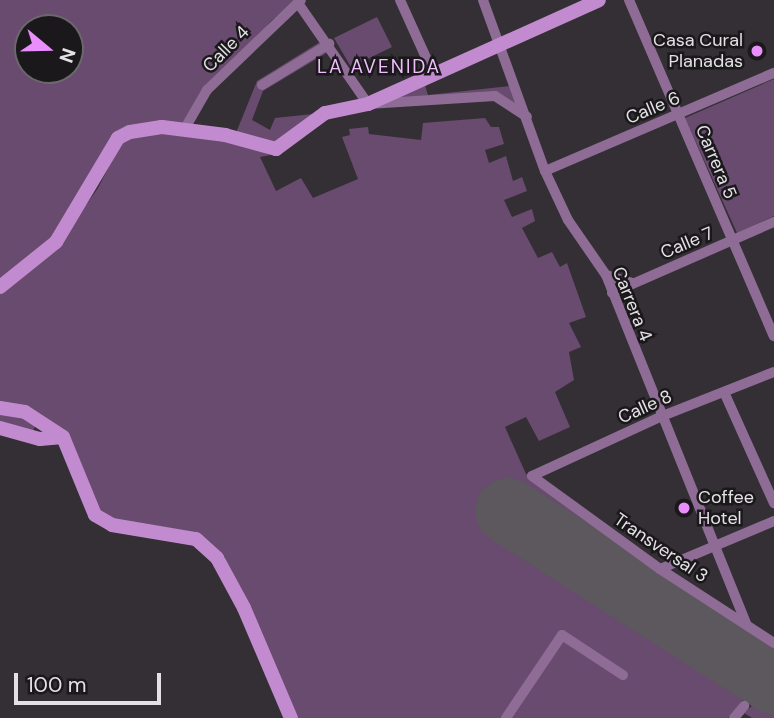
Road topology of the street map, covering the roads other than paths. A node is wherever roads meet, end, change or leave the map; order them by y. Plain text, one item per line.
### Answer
1 (400, 0) edge
2 (483, 0) edge
3 (599, 0) edge
4 (629, 0) edge
5 (300, 2) edge
6 (497, 42) junction
7 (328, 44) junction
8 (433, 73) junction
9 (774, 74) edge
10 (262, 85) dead end
11 (368, 104) junction
12 (679, 114) junction
13 (527, 117) junction
14 (184, 130) junction
15 (545, 171) junction
16 (774, 222) edge
17 (732, 240) junction
18 (606, 275) junction
19 (632, 283) junction
20 (0, 287) edge
21 (612, 293) junction
22 (774, 336) edge
23 (774, 372) edge
24 (724, 392) junction
25 (0, 408) edge
26 (660, 417) junction
27 (0, 428) edge
28 (63, 437) junction
29 (532, 476) joint
30 (774, 503) edge
31 (774, 521) edge
32 (715, 544) junction
33 (660, 569) junction
34 (746, 623) junction
35 (774, 642) edge
36 (623, 675) dead end
37 (744, 706) dead end
38 (505, 717) edge
39 (290, 718) edge
40 (734, 718) edge

1 - 8 street
2 - 6 street, Carrera 4
3 - 6 main road
4 - 12 street, Carrera 5
5 - 7 street
5 - 14 street, Calle 4
6 - 8 main road
6 - 13 street, Carrera 4
7 - 10 street
7 - 11 street
8 - 11 main road
9 - 12 street, Calle 6
11 - 13 street
11 - 14 main road
12 - 15 street, Calle 6
12 - 17 street, Carrera 5
13 - 15 street, Carrera 4
14 - 20 main road
15 - 18 street, Carrera 4
16 - 17 street, Calle 7
17 - 19 street, Calle 7
17 - 22 street, Carrera 5
18 - 19 street
18 - 21 street, Carrera 4
19 - 21 street, Calle 7
21 - 26 street, Carrera 4
23 - 24 street, Calle 8
24 - 26 street, Calle 8
24 - 30 street
25 - 28 main road
26 - 29 street, Calle 8
26 - 32 street, Carrera 4
27 - 28 main road
28 - 39 main road
29 - 33 street, Transversal 3
31 - 32 street
32 - 33 street
32 - 34 street, Carrera 4
33 - 34 street, Transversal 3
34 - 35 street, Transversal 3
36 - 38 street
37 - 40 street

